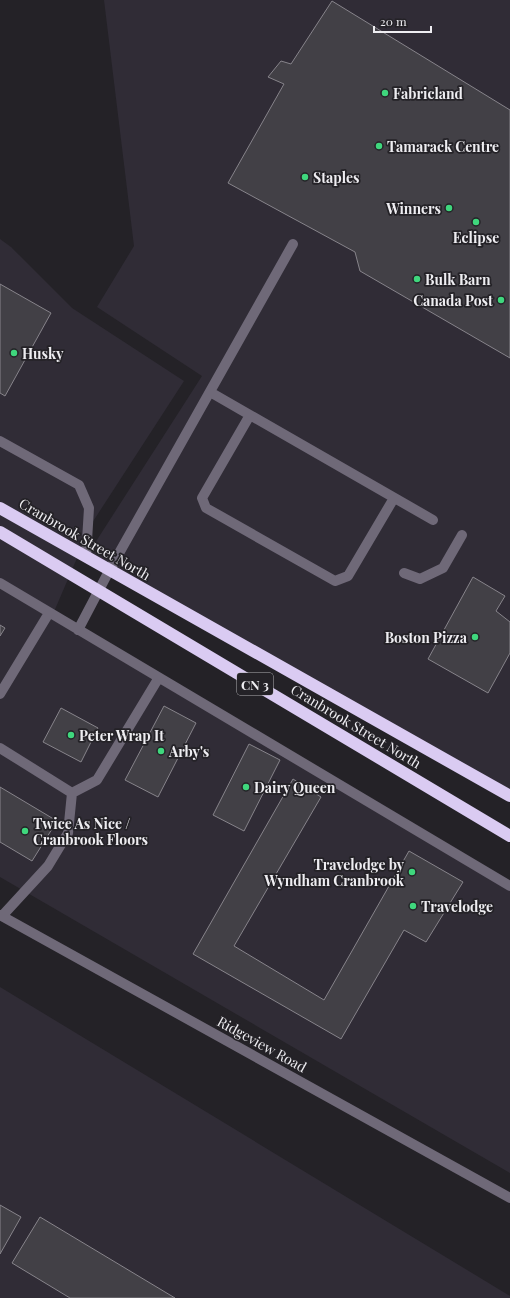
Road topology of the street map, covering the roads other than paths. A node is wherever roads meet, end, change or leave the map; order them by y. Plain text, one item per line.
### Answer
1 (293, 244) dead end
2 (210, 392) junction
3 (250, 415) junction
4 (0, 441) edge
5 (394, 498) junction
6 (0, 508) edge
7 (433, 520) dead end
8 (0, 532) edge
9 (462, 536) dead end
10 (86, 557) junction
11 (109, 571) junction
12 (404, 573) dead end
13 (0, 584) edge
14 (99, 591) junction
15 (49, 613) junction
16 (78, 630) junction
17 (158, 679) junction
18 (0, 694) edge
19 (0, 748) edge
20 (72, 793) junction
21 (510, 796) edge
22 (510, 836) edge
23 (510, 886) edge
24 (1, 916) edge
25 (510, 1198) edge

1 - 2 street
2 - 3 street
2 - 11 street
3 - 5 street
3 - 5 street
4 - 10 street
5 - 7 street
6 - 10 highway, Cranbrook Street North / CN 3
8 - 14 highway, Cranbrook Street North / CN 3
9 - 12 street
10 - 11 highway, Cranbrook Street North / CN 3
11 - 14 street
11 - 21 highway, Cranbrook Street North / CN 3
13 - 15 street
14 - 16 street
14 - 22 highway, Cranbrook Street North / CN 3
15 - 16 street
15 - 18 street
16 - 17 street
17 - 20 street
17 - 23 street
19 - 20 street
20 - 24 street
24 - 25 street, Ridgeview Road

